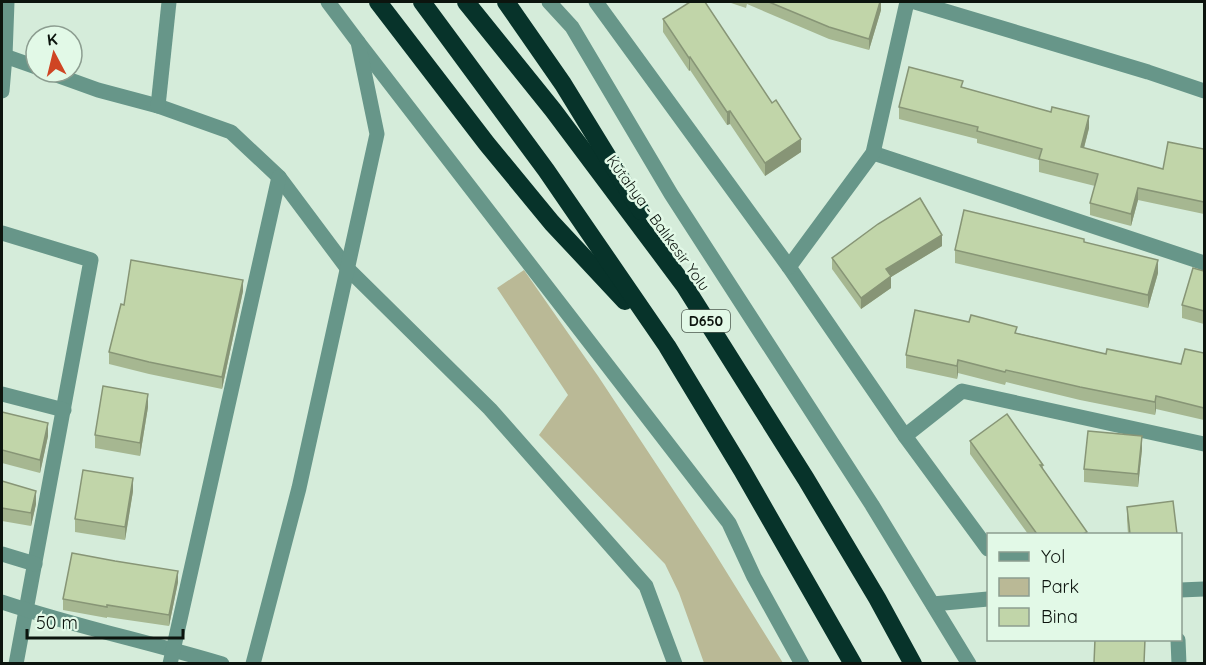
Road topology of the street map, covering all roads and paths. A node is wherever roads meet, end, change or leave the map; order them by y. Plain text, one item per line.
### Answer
1 (7, 2) edge
2 (170, 2) edge
3 (328, 2) edge
4 (378, 2) edge
5 (422, 2) edge
6 (466, 2) edge
7 (506, 2) edge
8 (549, 2) edge
9 (596, 2) edge
10 (907, 2) edge
11 (915, 2) edge
12 (358, 42) junction
13 (3, 56) edge
14 (24, 64) edge
15 (81, 84) edge
16 (2, 91) edge
17 (1204, 91) edge
18 (158, 106) junction
19 (873, 153) junction
20 (279, 177) junction
21 (2, 233) edge
22 (1204, 263) edge
23 (789, 267) junction
24 (347, 268) junction
25 (684, 285) junction
26 (667, 346) junction
27 (2, 394) edge
28 (64, 410) junction
29 (906, 436) junction
30 (1204, 444) edge
31 (987, 548) edge
32 (2, 554) edge
33 (35, 564) junction
34 (1204, 589) edge
35 (1182, 590) edge
36 (987, 599) edge
37 (2, 602) edge
38 (933, 604) junction
39 (26, 610) junction
40 (1178, 641) edge
41 (171, 656) edge
42 (16, 663) edge
43 (222, 663) edge
44 (253, 663) edge
45 (675, 663) edge
46 (802, 663) edge
47 (853, 663) edge
48 (914, 663) edge
49 (969, 663) edge
50 (1179, 663) edge

1 - 13 street
2 - 18 street
3 - 12 street
4 - 26 highway
5 - 26 highway, D650
6 - 25 highway, Kütahya - Balıkesir Yolu / D650
7 - 25 highway
8 - 38 street
9 - 23 street
10 - 19 street
11 - 17 street
12 - 24 street
12 - 46 street
13 - 14 street
13 - 16 street
15 - 18 street
18 - 20 street
19 - 22 street
19 - 23 street
20 - 24 street
20 - 41 street
21 - 28 street
23 - 29 street
24 - 44 street
24 - 45 street
25 - 48 highway, Kütahya - Balıkesir Yolu / D650
26 - 47 highway, D650
27 - 28 street
28 - 33 street
29 - 30 street
29 - 31 street
32 - 33 street
33 - 39 street
34 - 35 street
36 - 38 street
37 - 39 street
38 - 49 street
39 - 41 street
39 - 42 street
40 - 50 street
41 - 43 street

